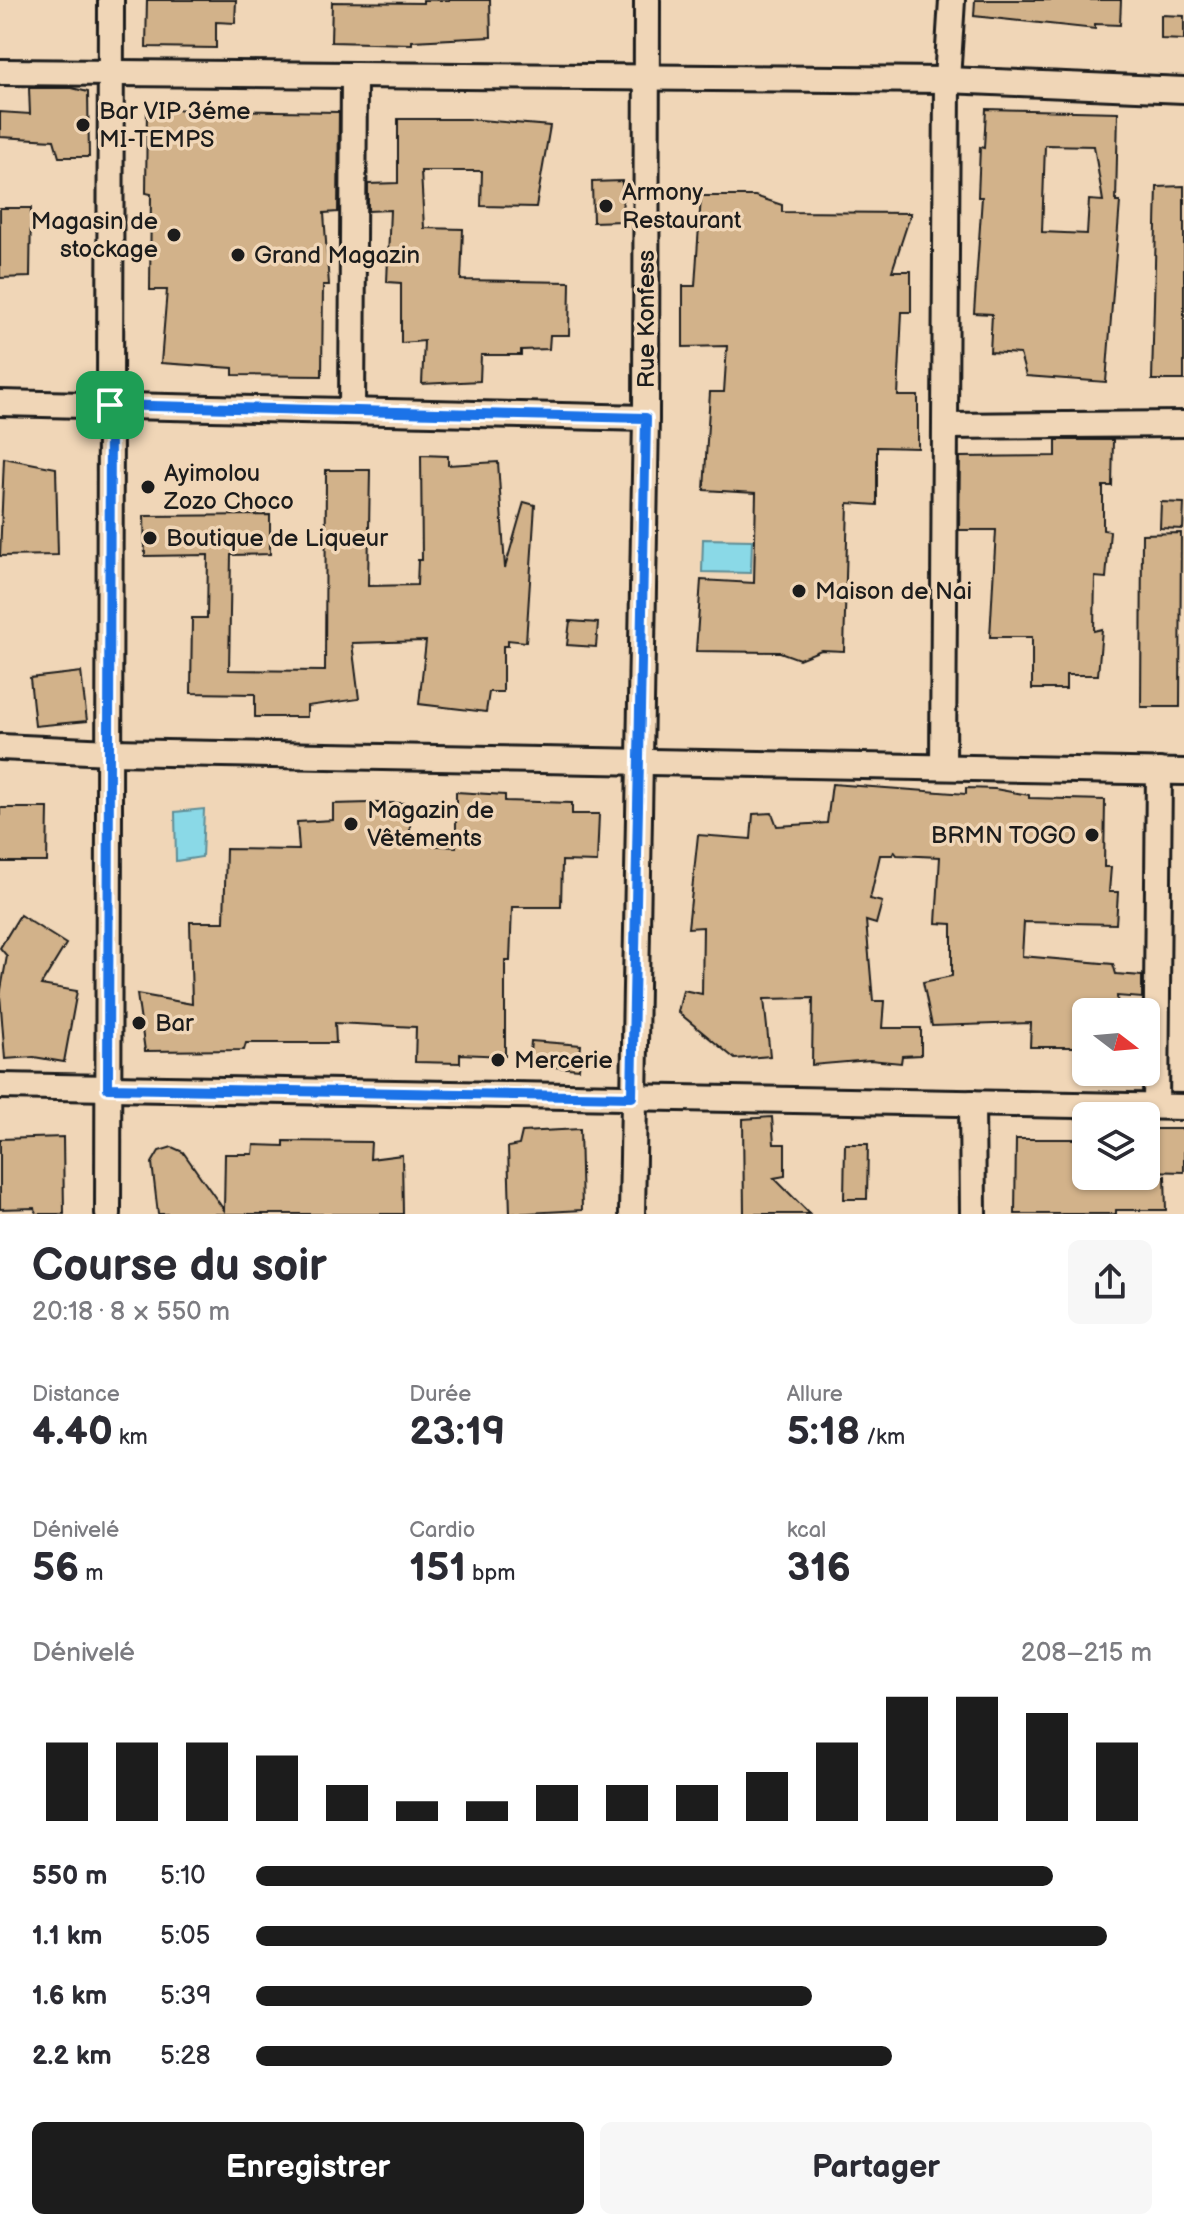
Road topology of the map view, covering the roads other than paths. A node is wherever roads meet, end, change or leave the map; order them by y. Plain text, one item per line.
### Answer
1 (111, 0) edge
2 (647, 0) edge
3 (952, 0) edge
4 (0, 72) edge
5 (111, 72) junction
6 (354, 75) junction
7 (647, 79) junction
8 (947, 80) junction
9 (1184, 90) edge
10 (0, 403) edge
11 (110, 405) junction
12 (352, 411) junction
13 (646, 418) junction
14 (1184, 424) edge
15 (945, 426) junction
16 (0, 747) edge
17 (111, 752) junction
18 (639, 762) junction
19 (943, 767) junction
20 (1159, 771) junction
21 (1184, 772) edge
22 (0, 1086) edge
23 (108, 1088) junction
24 (632, 1097) junction
25 (1156, 1102) edge
26 (972, 1103) junction
27 (1072, 1105) edge
28 (1160, 1106) edge
29 (1184, 1107) edge
30 (108, 1214) edge
31 (632, 1214) edge
32 (973, 1214) edge

1 - 5 street
2 - 7 street, Rue Konfess
3 - 8 street
4 - 5 street
5 - 6 street
5 - 11 street
6 - 7 street
6 - 12 street
7 - 8 street
7 - 13 street, Rue Konfess
8 - 9 street
8 - 15 street
10 - 11 street
11 - 12 street
11 - 17 street
12 - 13 street
13 - 18 street, Rue Konfess
14 - 15 street
15 - 19 street
16 - 17 street
17 - 18 street
17 - 23 street
18 - 19 street
18 - 24 street, Rue Konfess
19 - 20 street
20 - 21 street
20 - 25 street
22 - 23 street
23 - 24 street
23 - 30 street
24 - 26 street
24 - 31 street, Rue Konfess
26 - 27 street
26 - 32 street
28 - 29 street

